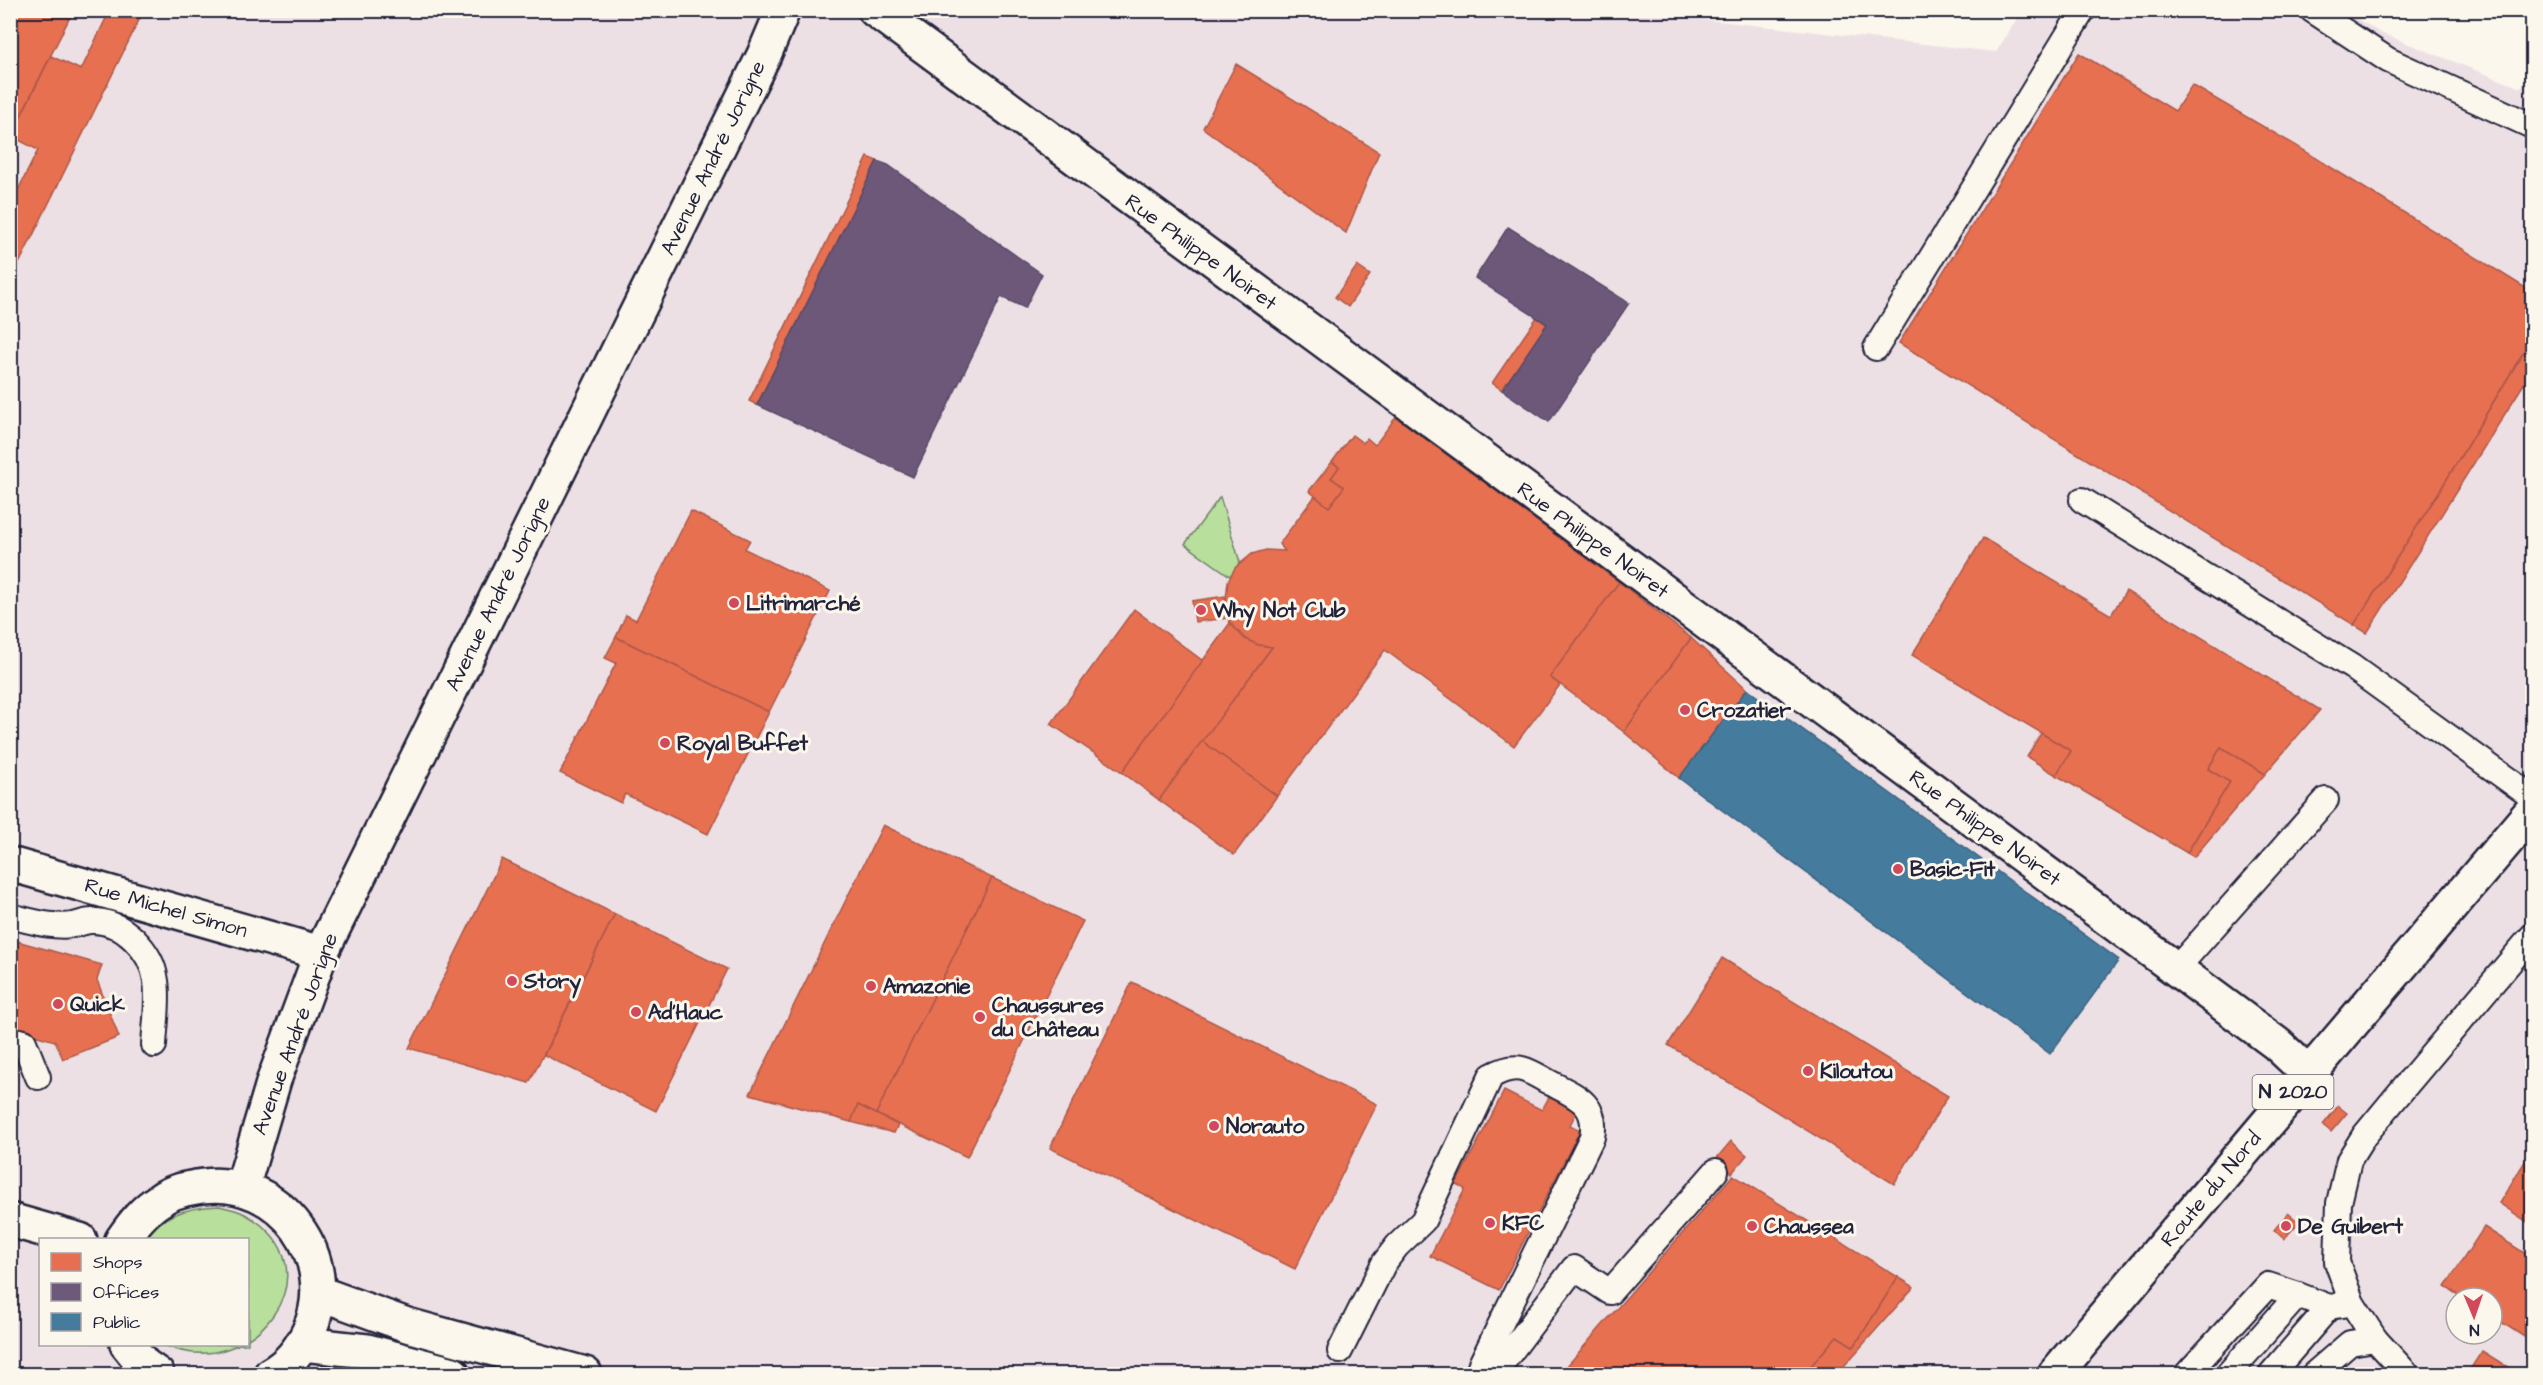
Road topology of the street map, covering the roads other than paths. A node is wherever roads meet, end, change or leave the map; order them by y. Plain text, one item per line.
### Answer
1 (783, 10) edge
2 (875, 10) edge
3 (2083, 10) edge
4 (2312, 10) edge
5 (2532, 126) edge
6 (1876, 348) dead end
7 (2082, 500) dead end
8 (2532, 797) edge
9 (2326, 800) dead end
10 (2532, 812) edge
11 (10, 864) edge
12 (10, 916) edge
13 (2532, 936) edge
14 (321, 953) junction
15 (2176, 969) junction
16 (10, 1039) edge
17 (154, 1046) dead end
18 (2308, 1073) junction
19 (38, 1077) dead end
20 (1716, 1171) dead end
21 (242, 1188) junction
22 (10, 1220) edge
23 (76, 1238) edge
24 (124, 1238) edge
25 (319, 1293) junction
26 (2298, 1295) junction
27 (2341, 1305) junction
28 (2375, 1339) junction
29 (303, 1344) junction
30 (129, 1346) edge
31 (1340, 1352) dead end
32 (157, 1374) edge
33 (271, 1374) edge
34 (453, 1374) edge
35 (585, 1374) edge
36 (1478, 1374) edge
37 (1494, 1374) edge
38 (2055, 1374) edge
39 (2187, 1374) edge
40 (2228, 1374) edge
41 (2271, 1374) edge
42 (2314, 1374) edge
43 (2407, 1374) edge

1 - 14 street, Avenue André Jorigne
2 - 15 street, Rue Philippe Noiret
3 - 6 lane
4 - 5 lane
7 - 8 lane
9 - 15 lane
10 - 18 street, Route du Nord / N 2020
11 - 14 street, Rue Michel Simon
12 - 17 lane
13 - 27 lane
14 - 21 street, Avenue André Jorigne
15 - 18 street, Rue Philippe Noiret
16 - 19 lane
18 - 38 street, Route du Nord / N 2020
20 - 37 lane
21 - 24 street
21 - 25 street
22 - 23 street
25 - 29 street
25 - 35 street
26 - 27 lane
26 - 39 lane
26 - 40 lane
27 - 28 lane
27 - 41 lane
28 - 42 lane
28 - 43 lane
29 - 33 street
29 - 34 street
30 - 32 street
31 - 36 lane

